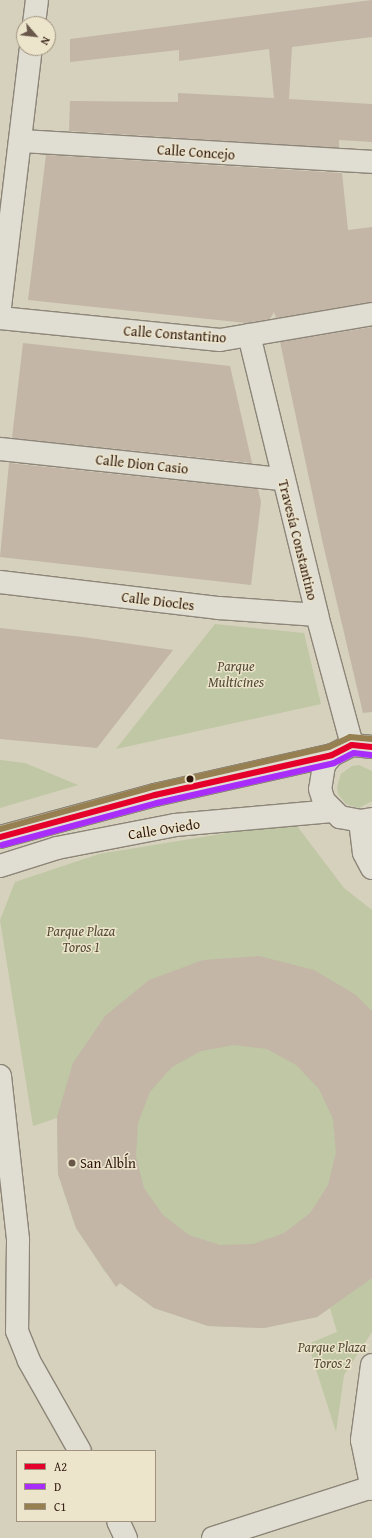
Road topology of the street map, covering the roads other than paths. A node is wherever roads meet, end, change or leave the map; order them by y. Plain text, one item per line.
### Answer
1 (37, 0) edge
2 (35, 16) edge
3 (30, 56) edge
4 (20, 141) junction
5 (372, 162) edge
6 (0, 307) edge
7 (372, 314) edge
8 (0, 318) edge
9 (248, 335) junction
10 (0, 449) edge
11 (283, 479) junction
12 (0, 582) edge
13 (317, 615) junction
14 (362, 746) edge
15 (332, 755) junction
16 (332, 811) junction
17 (366, 820) edge
18 (0, 837) edge
19 (0, 866) edge
20 (372, 868) edge
21 (0, 1076) edge
22 (372, 1366) edge
23 (79, 1450) edge
24 (372, 1488) edge
25 (118, 1522) edge
26 (126, 1538) edge
27 (213, 1538) edge

1 - 2 street
3 - 4 street
4 - 5 street, Calle Concejo
4 - 6 street
7 - 9 street, Calle Constantino
8 - 9 street, Calle Constantino
9 - 11 street, Travesía Constantino
10 - 11 street, Calle Dion Casio
11 - 13 street, Travesía Constantino
12 - 13 street, Calle Diocles
13 - 14 street, Travesía Constantino
14 - 15 street
15 - 16 street
15 - 18 street
16 - 17 street
16 - 19 street, Calle Oviedo
17 - 20 street
21 - 23 street
22 - 24 street
24 - 27 street
25 - 26 street

